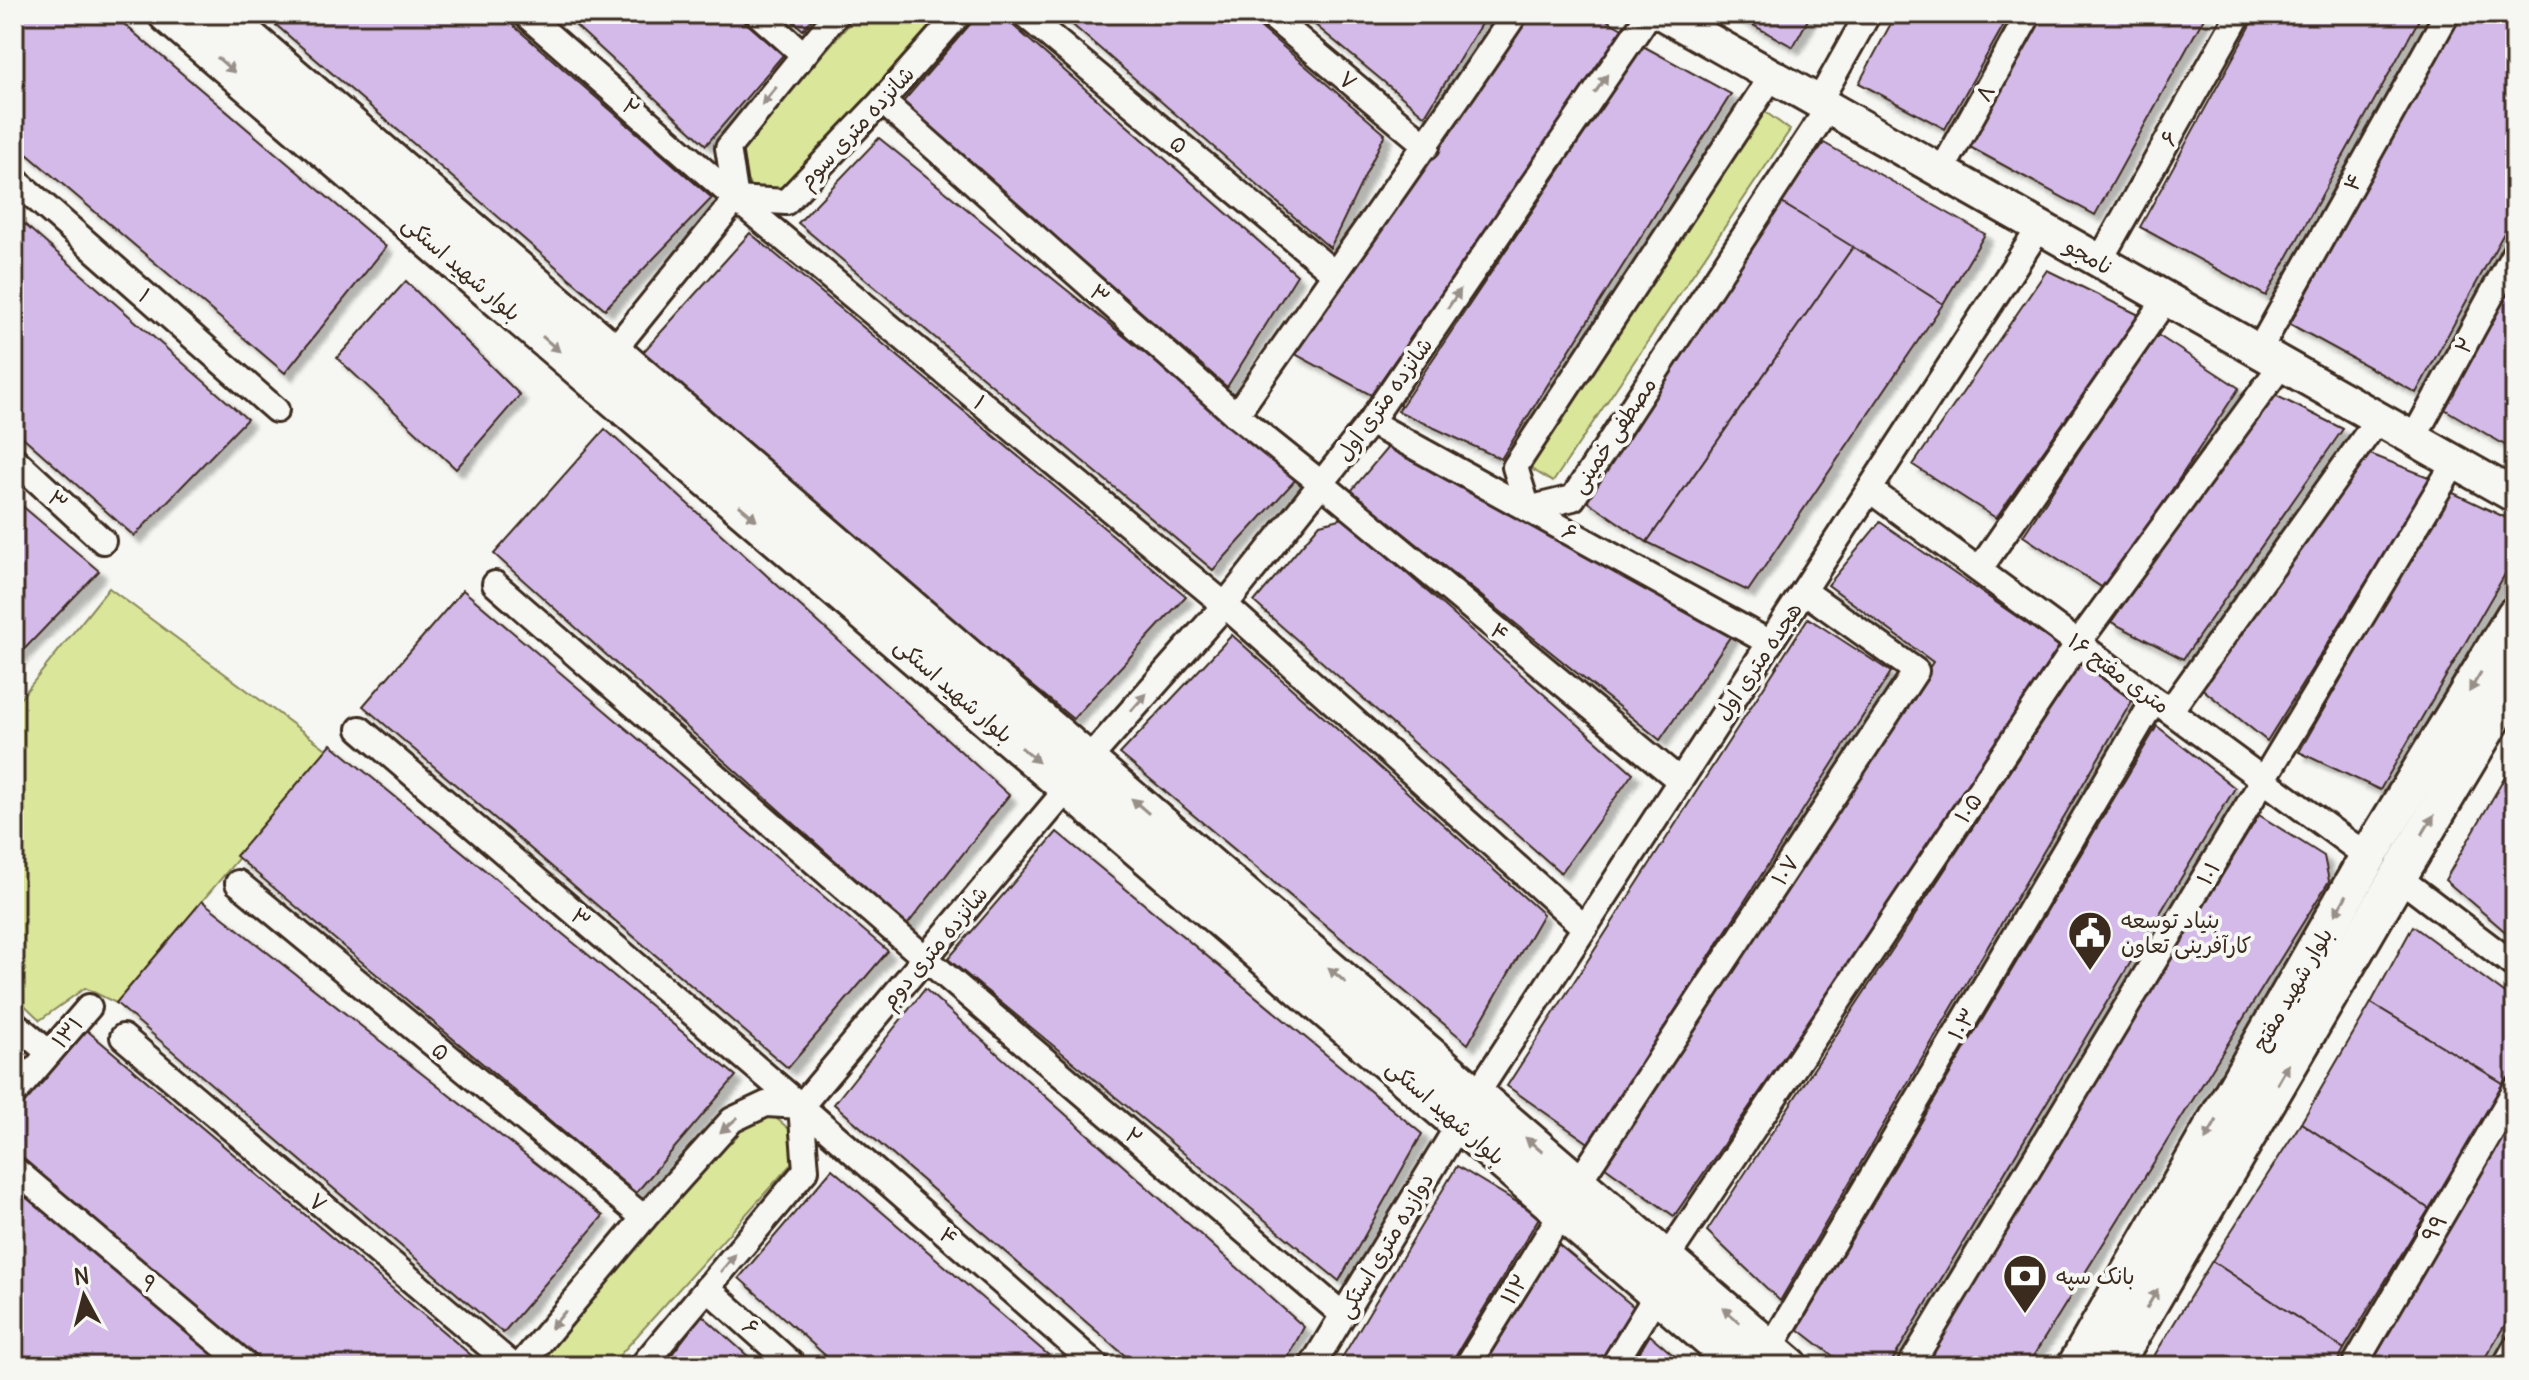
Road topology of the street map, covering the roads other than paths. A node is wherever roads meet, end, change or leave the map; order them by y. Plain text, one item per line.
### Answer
1 (167, 14) edge
2 (221, 14) edge
3 (525, 14) edge
4 (758, 14) edge
5 (837, 14) edge
6 (959, 14) edge
7 (1024, 14) edge
8 (1269, 14) edge
9 (1515, 14) edge
10 (1649, 14) edge
11 (1663, 14) edge
12 (1868, 14) edge
13 (2029, 14) edge
14 (2239, 14) edge
15 (2447, 14) edge
16 (803, 54) junction
17 (1772, 76) junction
18 (882, 101) junction
19 (1823, 105) junction
20 (1427, 146) junction
21 (1941, 172) junction
22 (14, 179) edge
23 (736, 199) junction
24 (2040, 227) junction
25 (2515, 252) edge
26 (2099, 262) junction
27 (1334, 273) junction
28 (2166, 299) junction
29 (613, 351) junction
30 (2271, 357) junction
31 (276, 410) dead end
32 (1236, 415) junction
33 (2378, 419) junction
34 (1370, 422) junction
35 (2413, 439) junction
36 (14, 459) edge
37 (2455, 462) junction
38 (1322, 484) junction
39 (1870, 490) junction
40 (2515, 496) edge
41 (1528, 509) junction
42 (103, 541) dead end
43 (1979, 570) junction
44 (495, 584) dead end
45 (1804, 591) junction
46 (1225, 605) junction
47 (2515, 615) edge
48 (1770, 643) junction
49 (2078, 643) junction
50 (930, 647) junction
51 (2515, 681) edge
52 (2162, 705) junction
53 (360, 729) dead end
54 (1078, 774) junction
55 (1679, 780) junction
56 (2264, 780) junction
57 (2368, 857) junction
58 (2398, 877) junction
59 (238, 883) dead end
60 (1585, 928) junction
61 (925, 958) junction
62 (2515, 966) edge
63 (89, 1007) dead end
64 (14, 1023) edge
65 (123, 1037) dead end
66 (49, 1053) junction
67 (2515, 1090) edge
68 (14, 1094) edge
69 (801, 1106) junction
70 (1467, 1109) junction
71 (14, 1169) edge
72 (1570, 1198) junction
73 (644, 1218) junction
74 (1666, 1259) junction
75 (707, 1288) junction
76 (1657, 1294) junction
77 (1343, 1315) junction
78 (2515, 1348) edge
79 (1767, 1360) edge
80 (247, 1366) edge
81 (513, 1366) edge
82 (520, 1366) edge
83 (642, 1366) edge
84 (794, 1366) edge
85 (1097, 1366) edge
86 (1312, 1366) edge
87 (1467, 1366) edge
88 (1613, 1366) edge
89 (1910, 1366) edge
90 (2076, 1366) edge
91 (2113, 1366) edge
92 (2354, 1366) edge
93 (2505, 1366) edge

1 -> 50 main road, بلوار شهید استکی
2 - 29 main road, بلوار شهید استکی
3 - 23 street, ۲
4 - 16 street
5 - 16 street
6 - 18 street, شانزده متری سوم
7 - 27 street, ۵
8 - 20 street, ۷
9 - 20 street
34 -> 10 street, شانزده متری اول
11 - 17 street, نامجو
12 - 19 street, مصطفی خمینی
13 - 21 street, ۸
14 - 26 street, ۶
15 - 30 street, ۴
16 -> 23 street
17 - 19 street, نامجو
17 - 41 street
18 - 23 street, شانزده متری سوم
18 - 32 street, ۳
19 - 21 street, نامجو
19 - 41 street, مصطفی خمینی
20 - 27 street
21 - 24 street, نامجو
22 - 31 street, ۱
23 - 29 street
23 - 46 street, ۱
24 - 26 street, نامجو
24 - 39 street, هجده متری اول
25 - 35 street, ۲
26 - 28 street, نامجو
27 - 32 street
28 - 30 street, نامجو
28 - 43 street
29 - 50 main road, بلوار شهید استکی
30 - 33 street, نامجو
30 - 49 street, ۱۰۵
32 - 38 street, ۳
33 - 35 street, نامجو
33 - 52 street, ۱۰۳
34 - 38 street, شانزده متری اول
34 - 41 street, ۶
35 - 37 street, نامجو
36 - 42 street, ۳
37 - 40 street, نامجو
37 - 56 street, ۱۰۱
38 - 46 street, شانزده متری اول
38 - 55 street, ۴
39 - 43 street, ۱۶ متری مفتح
39 - 45 street, هجده متری اول
41 - 48 street, ۶
43 - 49 street, ۱۶ متری مفتح
44 - 61 street
45 - 48 street, هجده متری اول
45 - 72 street, ۱۰۷
54 -> 46 street, شانزده متری اول
46 - 60 street
47 -> 57 main road, بلوار شهید مفتح
48 - 55 street, هجده متری اول
49 - 52 street, ۱۶ متری مفتح
49 - 74 street, ۱۰۵
50 - 54 main road, بلوار شهید استکی
58 -> 51 main road, بلوار شهید مفتح
52 - 56 street, ۱۶ متری مفتح
52 - 79 street, ۱۰۳
53 - 69 street, ۳
54 - 61 street, شانزده متری دوم
54 - 70 main road, بلوار شهید استکی
55 - 60 street, هجده متری اول
56 - 57 street, ۱۶ متری مفتح
56 - 89 street, ۱۰۱
57 -> 90 main road, بلوار شهید مفتح
58 - 62 street
91 -> 58 main road, بلوار شهید مفتح
59 - 73 street, ۵
60 - 70 street, هجده متری اول
61 - 69 street, شانزده متری دوم
61 - 77 street, ۲
63 - 66 street, ۱۳۱
64 - 66 street
65 - 81 street, ۷
66 - 68 street, ۱۳۱
67 - 92 street, ۹۹
69 -> 73 street
75 -> 69 street
69 - 85 street, ۴
70 - 72 main road, بلوار شهید استکی
70 - 77 street, دوازده متری استکی
71 - 80 street, ۹
72 - 74 main road, بلوار شهید استکی
72 - 76 main road, بلوار شهید استکی
72 - 87 street, ۱۱۲
73 -> 82 street
79 -> 74 main road, بلوار شهید استکی
75 - 83 street
75 - 84 street, ۶
76 - 79 main road, بلوار شهید استکی
76 - 88 street
77 - 86 street, دوازده متری استکی
78 - 93 street

